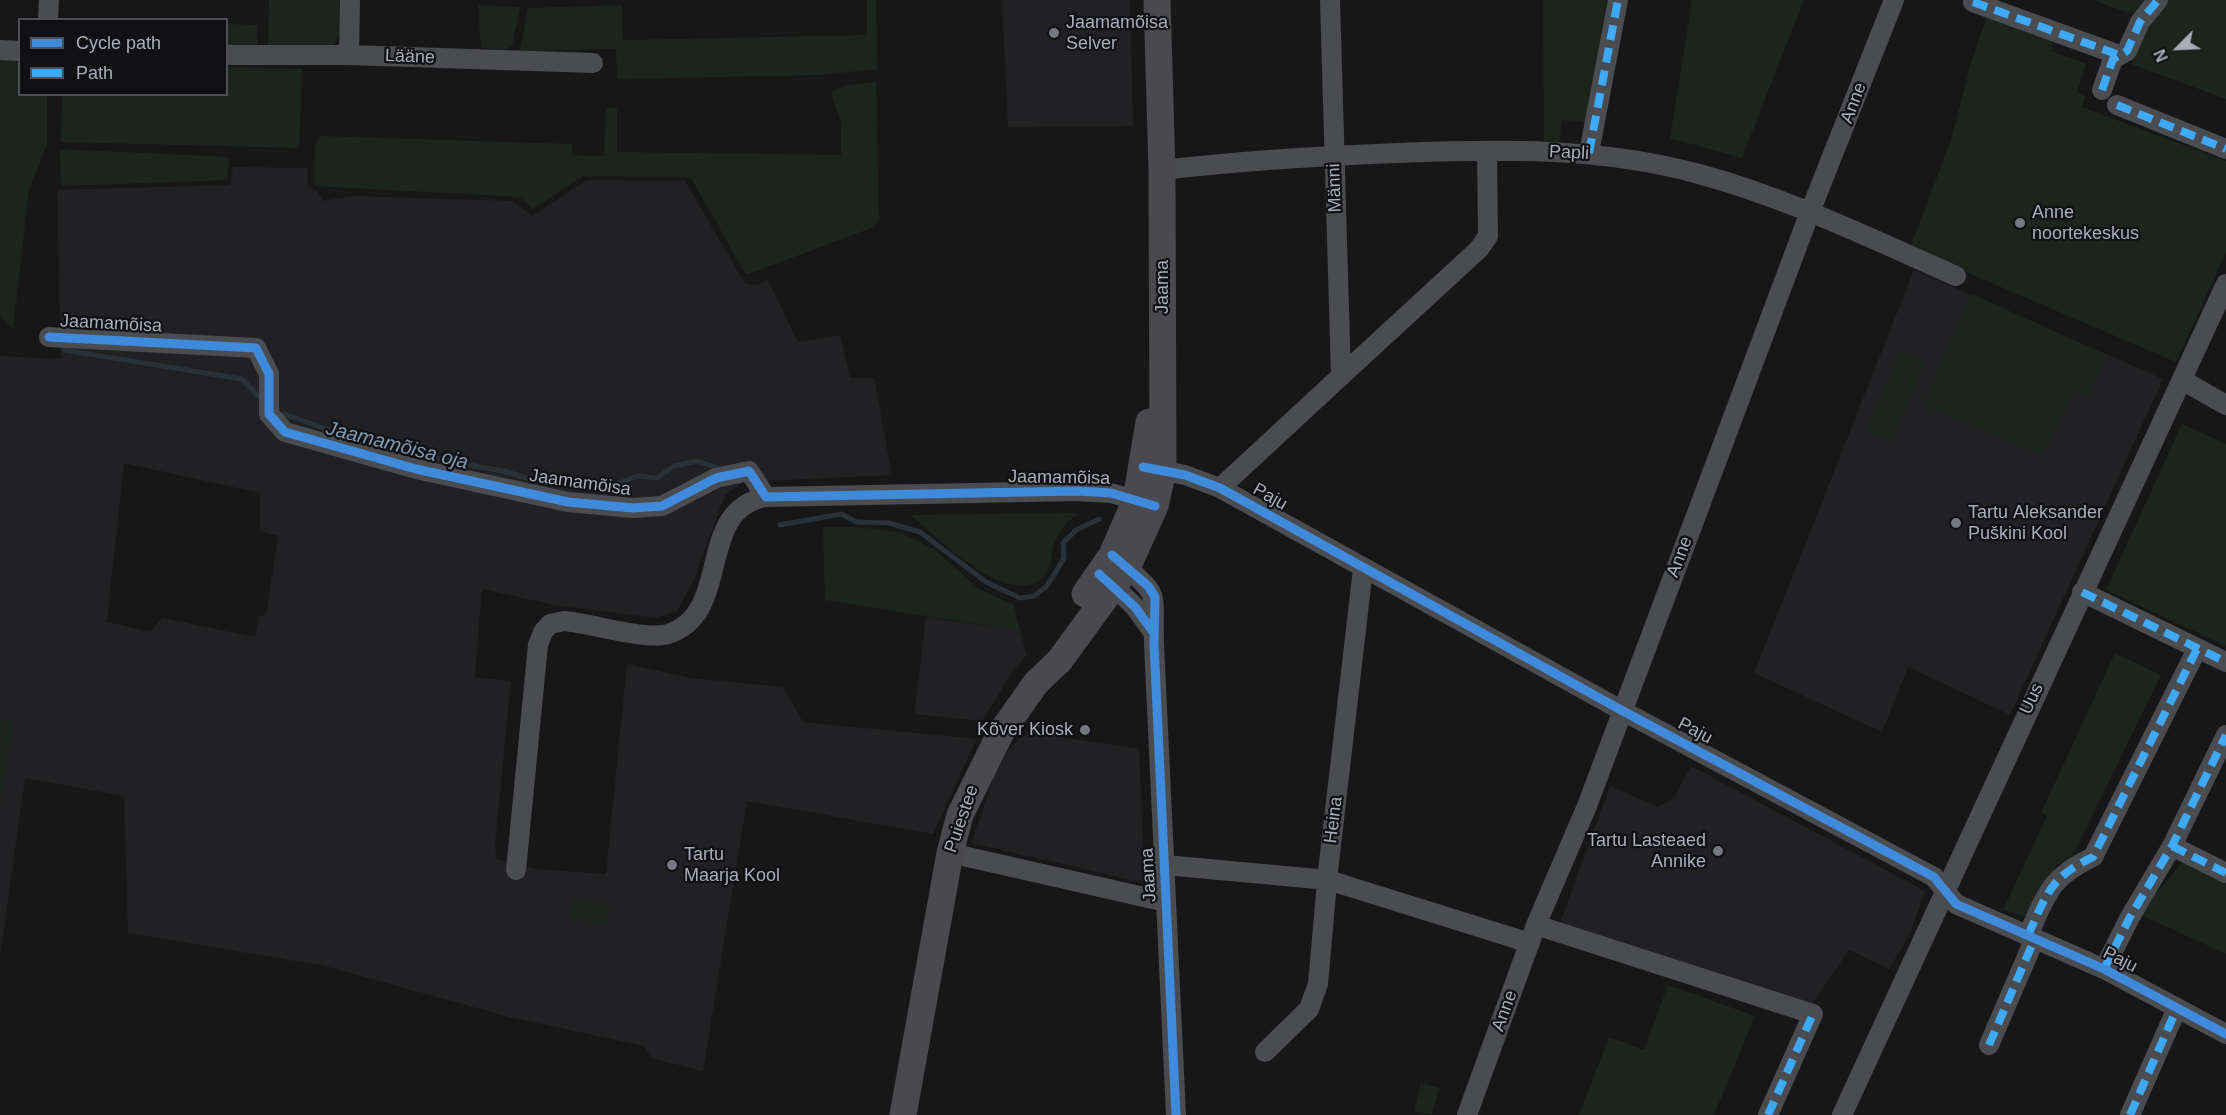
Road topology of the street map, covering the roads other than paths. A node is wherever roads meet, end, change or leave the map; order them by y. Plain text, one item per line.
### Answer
1 (49, 0) edge
2 (350, 0) edge
3 (1144, 0) edge
4 (1157, 0) edge
5 (1330, 0) edge
6 (1618, 0) edge
7 (1894, 0) edge
8 (2158, 0) edge
9 (1973, 2) dead end
10 (48, 18) edge
11 (0, 50) edge
12 (18, 51) edge
13 (228, 55) edge
14 (349, 55) junction
15 (2119, 55) junction
16 (593, 63) dead end
17 (2102, 90) dead end
18 (2117, 105) dead end
19 (2226, 149) edge
20 (1487, 151) junction
21 (1589, 153) junction
22 (1334, 155) junction
23 (1162, 170) junction
24 (1810, 212) junction
25 (1956, 276) dead end
26 (2226, 284) edge
27 (49, 337) dead end
28 (1341, 376) junction
29 (2182, 380) junction
30 (2226, 405) edge
31 (1153, 469) junction
32 (1220, 488) junction
33 (766, 497) junction
34 (1145, 503) junction
35 (1363, 568) junction
36 (1113, 570) junction
37 (2082, 592) junction
38 (2197, 649) junction
39 (2226, 662) edge
40 (1621, 710) junction
41 (2226, 735) edge
42 (2172, 846) junction
43 (950, 853) junction
44 (1165, 865) junction
45 (516, 870) dead end
46 (2226, 873) edge
47 (1328, 880) junction
48 (1945, 889) junction
49 (1167, 902) junction
50 (1533, 934) junction
51 (2031, 936) junction
52 (2104, 969) junction
53 (2177, 1008) junction
54 (2226, 1034) edge
55 (1989, 1045) dead end
56 (1266, 1052) dead end
57 (1770, 1114) edge
58 (905, 1115) edge
59 (1176, 1115) edge
60 (1467, 1115) edge
61 (1842, 1115) edge
62 (2130, 1115) edge

1 - 10 street
2 - 14 street
3 - 31 main road, Jaama
4 - 23 main road, Jaama
5 - 22 street, Männi
6 - 21 street
7 - 24 street, Anne
8 - 15 street
9 - 15 street
11 - 12 street
13 - 14 street, Lääne
14 - 16 street, Lääne
15 - 17 street
18 - 19 street
20 - 21 street, Papli
20 - 22 street, Papli
20 - 28 street
21 - 24 street, Papli
22 - 23 street, Papli
22 - 28 street, Männi
23 - 31 main road, Jaama
24 - 25 street, Papli
24 - 40 street, Anne
26 - 29 street, Uus
27 - 33 street, Jaamamõisa
28 - 32 street
29 - 30 street
29 - 37 street, Uus
31 - 32 street, Paju
31 - 34 main road, Jaama
32 - 35 street, Paju
33 - 34 street, Jaamamõisa
33 - 45 street
34 - 36 main road, Jaama
35 - 40 street, Paju
35 - 47 street, Heina
36 - 43 main road, Puiestee
36 - 44 street, Jaama
37 - 38 street
37 - 48 street, Uus
38 - 39 street
38 - 51 street
40 - 48 street, Paju
40 - 50 street, Anne
41 - 42 street
42 - 46 street
42 - 52 street
43 - 49 street
43 - 58 main road, Puiestee
44 - 47 street
44 - 49 street, Jaama
47 - 50 street
47 - 56 street, Heina
48 - 51 street, Paju
48 - 61 street, Uus
49 - 59 street, Jaama
50 - 57 street
50 - 60 street, Anne
51 - 52 street, Paju
51 - 55 street
52 - 53 street, Paju
53 - 54 street, Paju
53 - 62 street

